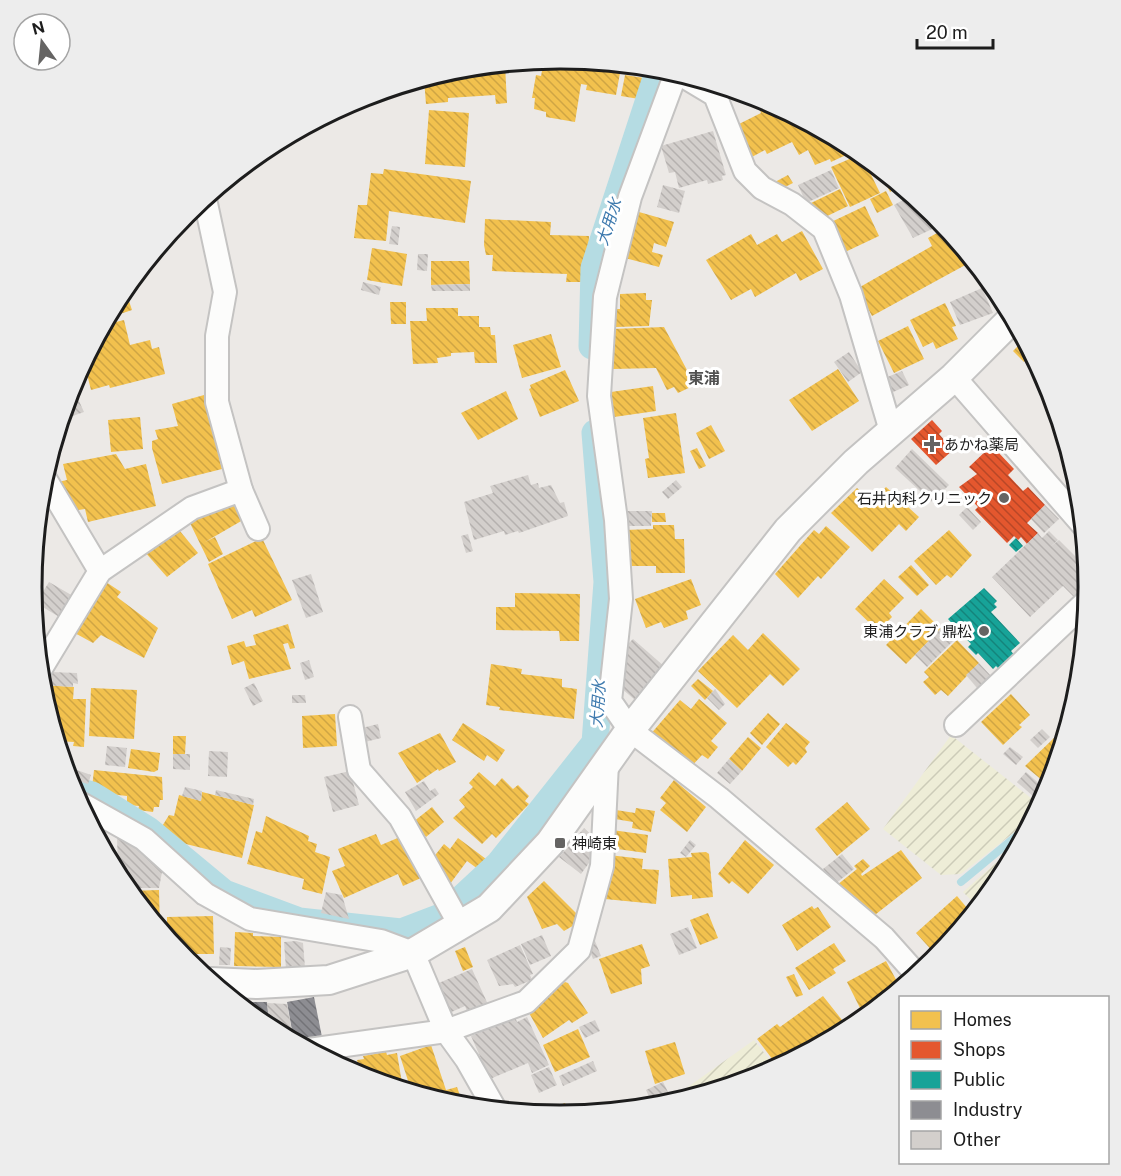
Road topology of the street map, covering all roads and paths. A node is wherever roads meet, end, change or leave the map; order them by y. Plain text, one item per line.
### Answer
1 (673, 82) edge
2 (706, 91) edge
3 (207, 209) edge
4 (1007, 324) edge
5 (954, 377) junction
6 (891, 431) junction
7 (52, 490) edge
8 (241, 490) junction
9 (1074, 515) edge
10 (258, 529) dead end
11 (100, 571) junction
12 (1078, 609) edge
13 (47, 659) edge
14 (350, 717) dead end
15 (956, 725) dead end
16 (630, 729) junction
17 (608, 763) junction
18 (92, 810) edge
19 (452, 913) junction
20 (413, 953) junction
21 (912, 969) edge
22 (225, 983) edge
23 (447, 1031) junction
24 (322, 1048) edge
25 (491, 1102) edge

1 - 16 street
2 - 6 street
3 - 8 street
4 - 5 street
5 - 6 street
5 - 9 street
6 - 16 street
7 - 11 street
8 - 10 street
8 - 11 street
11 - 13 street
12 - 15 street
14 - 19 street
16 - 17 street
16 - 21 street
17 - 19 street
17 - 23 street
18 - 20 street
19 - 20 street
20 - 22 street
20 - 23 street
23 - 24 street
23 - 25 street

